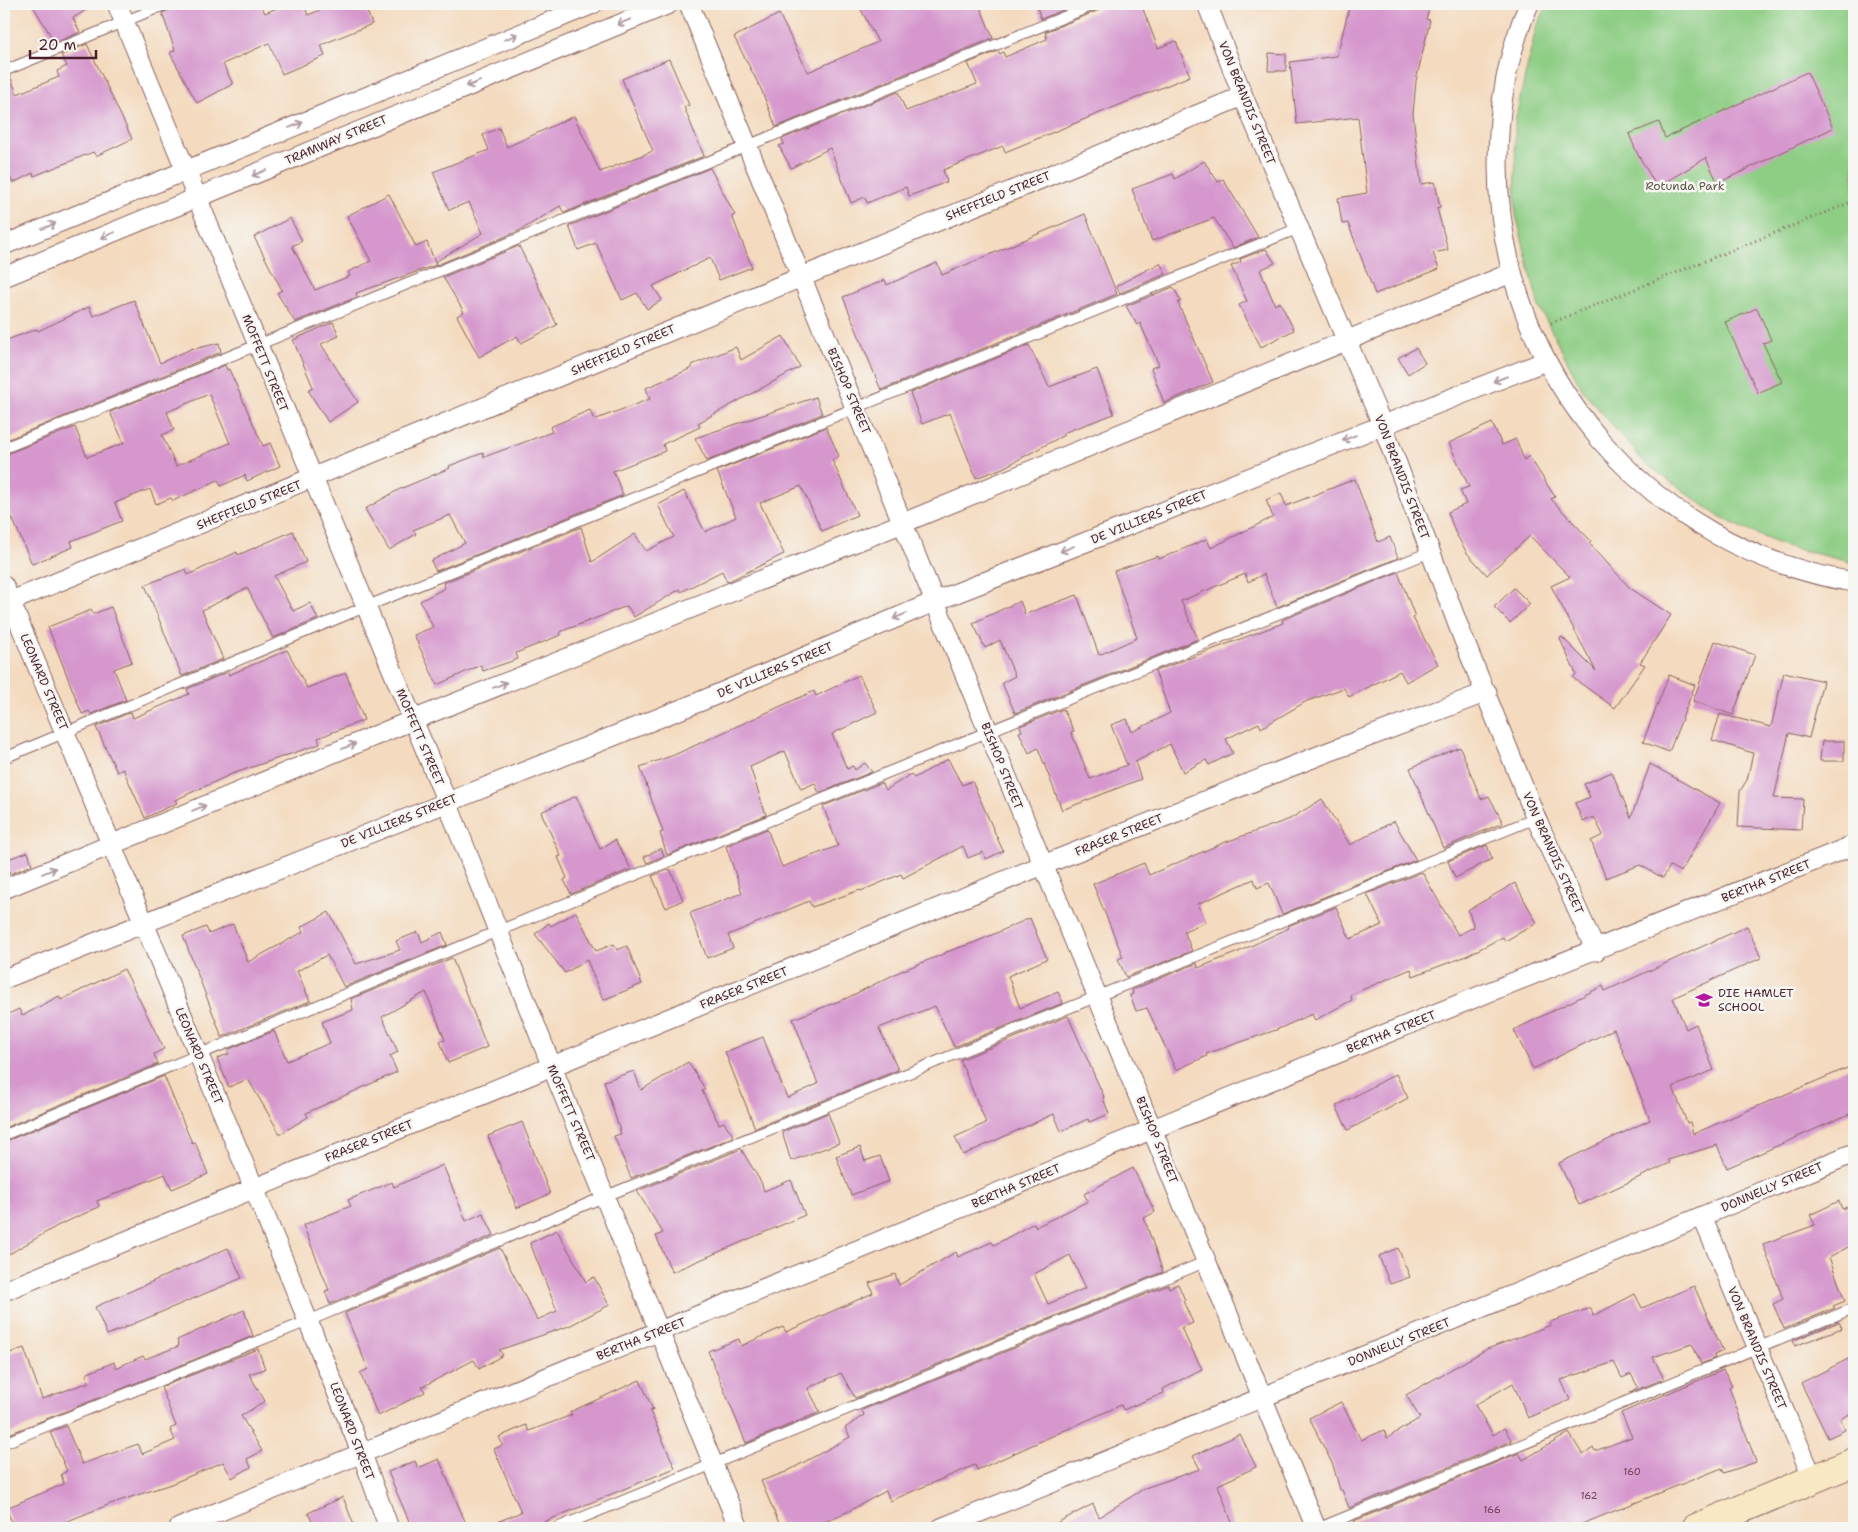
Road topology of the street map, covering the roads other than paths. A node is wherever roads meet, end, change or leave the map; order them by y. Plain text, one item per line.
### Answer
1 (117, 4) edge
2 (167, 4) edge
3 (593, 4) edge
4 (669, 4) edge
5 (689, 4) edge
6 (1096, 4) edge
7 (1207, 4) edge
8 (1529, 4) edge
9 (124, 22) junction
10 (432, 69) junction
11 (4, 71) edge
12 (442, 96) junction
13 (1243, 96) junction
14 (746, 145) junction
15 (184, 170) junction
16 (196, 199) junction
17 (1299, 228) junction
18 (4, 245) edge
19 (1511, 273) junction
20 (800, 276) junction
21 (4, 277) edge
22 (1346, 339) junction
23 (257, 343) junction
24 (1546, 361) junction
25 (856, 407) junction
26 (1382, 424) junction
27 (4, 448) edge
28 (312, 479) junction
29 (903, 523) junction
30 (1430, 552) junction
31 (1854, 582) edge
32 (6, 597) edge
33 (936, 601) junction
34 (365, 607) junction
35 (1487, 692) junction
36 (413, 720) junction
37 (66, 733) junction
38 (989, 733) junction
39 (4, 758) edge
40 (447, 802) junction
41 (1536, 818) junction
42 (112, 844) junction
43 (1854, 845) edge
44 (1043, 865) junction
45 (4, 889) edge
46 (142, 923) junction
47 (498, 931) junction
48 (1596, 951) junction
49 (4, 980) edge
50 (1098, 995) junction
51 (199, 1056) junction
52 (552, 1067) junction
53 (1153, 1129) junction
54 (4, 1135) edge
55 (1854, 1153) edge
56 (254, 1188) junction
57 (606, 1196) junction
58 (1702, 1216) junction
59 (1205, 1262) junction
60 (4, 1291) edge
61 (1854, 1308) edge
62 (308, 1321) junction
63 (660, 1332) junction
64 (1757, 1349) junction
65 (1262, 1398) junction
66 (4, 1443) edge
67 (362, 1454) junction
68 (1854, 1462) edge
69 (714, 1463) junction
70 (1813, 1479) junction
71 (179, 1528) edge
72 (388, 1528) edge
73 (557, 1528) edge
74 (740, 1528) edge
75 (941, 1528) edge
76 (1317, 1528) edge
77 (1696, 1528) edge

1 - 9 street, MOFFETT STREET
2 - 9 lane
10 -> 3 street
4 -> 12 street, TRAMWAY STREET
5 - 14 street, BISHOP STREET
6 - 14 lane
7 - 13 street, VON BRANDIS STREET
8 - 19 street
9 - 11 lane
9 - 15 street, MOFFETT STREET
10 - 12 street
15 -> 10 street
12 -> 16 street, TRAMWAY STREET
13 - 17 street, VON BRANDIS STREET
13 - 20 street, SHEFFIELD STREET
14 - 20 street, BISHOP STREET
14 - 23 lane
15 - 16 street, MOFFETT STREET
18 -> 15 street
16 -> 21 street, TRAMWAY STREET
16 - 23 street, MOFFETT STREET
17 - 22 street, VON BRANDIS STREET
17 - 25 lane
19 - 22 street
19 - 24 street
20 - 25 street, BISHOP STREET
20 - 28 street, SHEFFIELD STREET
22 - 26 street, VON BRANDIS STREET
22 - 29 street
23 - 27 lane
23 - 28 street, MOFFETT STREET
24 -> 26 street, DE VILLIERS STREET
24 - 31 street
25 - 29 street, BISHOP STREET
25 - 34 lane
26 - 30 street, VON BRANDIS STREET
26 -> 33 street, DE VILLIERS STREET
28 - 32 street, SHEFFIELD STREET
28 - 34 street, MOFFETT STREET
29 - 33 street, BISHOP STREET
36 -> 29 street
30 - 35 street, VON BRANDIS STREET
30 - 38 lane
32 - 37 street, LEONARD STREET
33 - 38 street, BISHOP STREET
33 -> 40 street, DE VILLIERS STREET
34 - 36 street, MOFFETT STREET
34 - 37 lane
35 - 41 street, VON BRANDIS STREET
35 - 44 street, FRASER STREET
36 - 40 street, MOFFETT STREET
42 -> 36 street
37 - 39 lane
37 - 42 street, LEONARD STREET
38 - 44 street, BISHOP STREET
38 - 47 lane
40 - 46 street, DE VILLIERS STREET
40 - 47 street, MOFFETT STREET
41 - 48 street, VON BRANDIS STREET
41 - 50 lane
45 -> 42 street
42 - 46 street, LEONARD STREET
43 - 48 street, BERTHA STREET
44 - 50 street, BISHOP STREET
44 - 52 street, FRASER STREET
46 - 49 street, DE VILLIERS STREET
46 - 51 street, LEONARD STREET
47 - 51 lane
47 - 52 street, MOFFETT STREET
48 - 53 street, BERTHA STREET
50 - 53 street, BISHOP STREET
50 - 57 lane
51 - 54 lane
51 - 56 street, LEONARD STREET
52 - 56 street, FRASER STREET
52 - 57 street, MOFFETT STREET
53 - 59 street, BISHOP STREET
53 - 63 street, BERTHA STREET
55 - 58 street, DONNELLY STREET
56 - 60 street, FRASER STREET
56 - 62 street, LEONARD STREET
57 - 62 lane
57 - 63 street, MOFFETT STREET
58 - 64 street, VON BRANDIS STREET
58 - 65 street, DONNELLY STREET
59 - 65 street, BISHOP STREET
59 - 69 lane
61 - 64 lane
62 - 66 lane
62 - 67 street, LEONARD STREET
63 - 67 street, BERTHA STREET
63 - 69 street, MOFFETT STREET
64 - 70 street, VON BRANDIS STREET
64 - 76 lane
65 - 75 street, DONNELLY STREET
65 - 76 street, BISHOP STREET
67 - 71 street, BERTHA STREET
67 - 72 street, LEONARD STREET
68 - 70 main road
69 - 73 lane
69 - 74 street, MOFFETT STREET
70 - 77 main road

